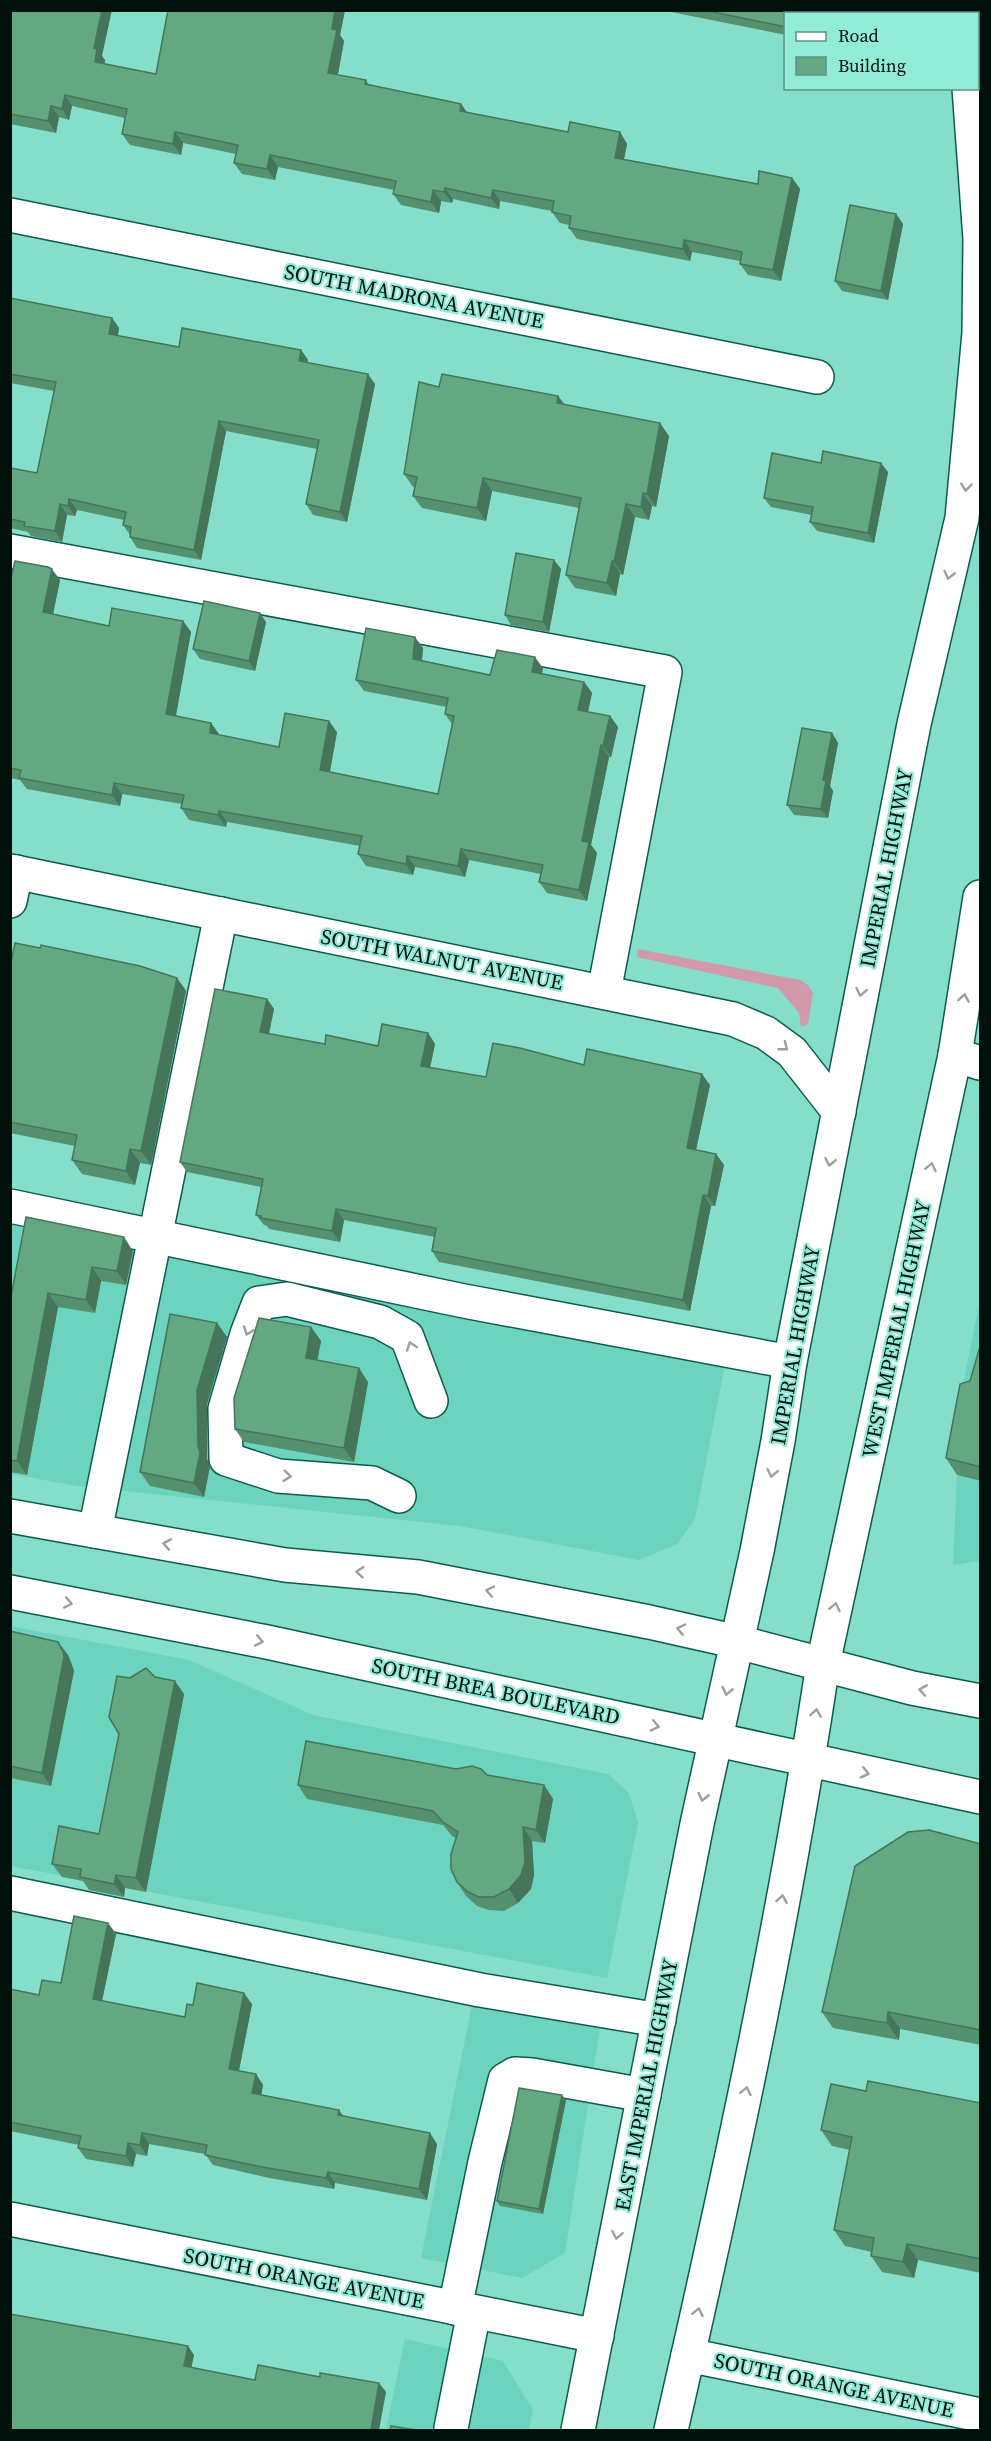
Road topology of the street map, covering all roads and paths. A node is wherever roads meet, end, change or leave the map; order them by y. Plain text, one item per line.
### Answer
1 (969, 90) edge
2 (10, 215) edge
3 (817, 377) dead end
4 (975, 456) edge
5 (971, 520) edge
6 (10, 551) edge
7 (12, 881) edge
8 (981, 897) edge
9 (221, 914) junction
10 (604, 992) junction
11 (968, 1059) edge
12 (839, 1112) junction
13 (10, 1206) edge
14 (153, 1236) junction
15 (790, 1362) junction
16 (431, 1401) dead end
17 (399, 1496) dead end
18 (10, 1515) edge
19 (95, 1531) junction
20 (10, 1592) edge
21 (738, 1642) junction
22 (823, 1664) junction
23 (981, 1701) edge
24 (716, 1740) junction
25 (808, 1761) junction
26 (981, 1797) edge
27 (10, 1893) edge
28 (659, 2020) junction
29 (644, 2095) junction
30 (10, 2219) edge
31 (464, 2310) junction
32 (597, 2336) junction
33 (688, 2355) junction
34 (981, 2415) edge
35 (451, 2428) dead end
36 (578, 2430) edge
37 (671, 2430) edge

1 - 4 main road, IMPERIAL HIGHWAY
2 - 3 main road, SOUTH MADRONA AVENUE
4 -> 5 main road, IMPERIAL HIGHWAY
5 -> 12 main road, IMPERIAL HIGHWAY
6 - 10 main road
7 - 9 main road, SOUTH WALNUT AVENUE
11 -> 8 main road, WEST IMPERIAL HIGHWAY
9 - 10 main road, SOUTH WALNUT AVENUE
9 - 14 main road
10 -> 12 main road, SOUTH WALNUT AVENUE
22 -> 11 main road, WEST IMPERIAL HIGHWAY
12 -> 15 main road, IMPERIAL HIGHWAY
13 - 14 main road
14 - 15 main road
14 - 19 main road
15 -> 21 main road, IMPERIAL HIGHWAY
16 -> 17 main road
18 - 19 main road
21 -> 19 main road
20 -> 24 main road, SOUTH BREA BOULEVARD
21 - 22 main road
21 -> 24 main road
23 -> 22 main road
25 -> 22 main road, WEST IMPERIAL HIGHWAY
24 - 25 main road, SOUTH BREA BOULEVARD
24 -> 28 main road, EAST IMPERIAL HIGHWAY
25 -> 26 main road, SOUTH BREA BOULEVARD
33 -> 25 main road
27 - 28 main road
28 - 29 main road, EAST IMPERIAL HIGHWAY
29 - 31 main road
29 -> 32 main road, EAST IMPERIAL HIGHWAY
30 - 31 main road, SOUTH ORANGE AVENUE
31 - 32 main road, SOUTH ORANGE AVENUE
31 - 35 main road
32 - 36 main road, EAST IMPERIAL HIGHWAY
33 - 34 main road, SOUTH ORANGE AVENUE
33 - 37 main road

